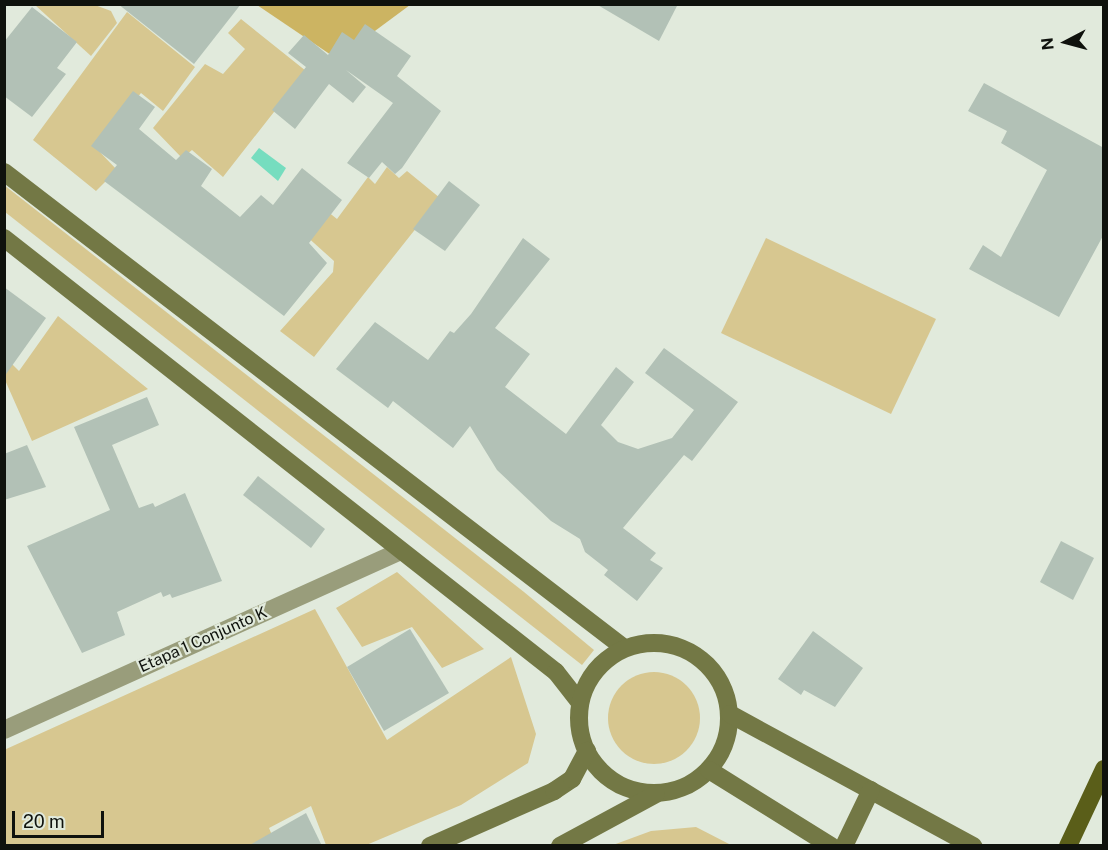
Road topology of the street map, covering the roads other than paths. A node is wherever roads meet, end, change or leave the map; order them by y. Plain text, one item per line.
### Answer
1 (4, 172) edge
2 (4, 237) edge
3 (401, 551) junction
4 (624, 648) junction
5 (580, 703) junction
6 (730, 714) junction
7 (4, 730) edge
8 (587, 751) junction
9 (1104, 769) edge
10 (709, 770) junction
11 (871, 790) junction
12 (656, 794) junction
13 (430, 846) edge
14 (560, 846) edge
15 (831, 846) edge
16 (844, 846) edge
17 (974, 846) edge
18 (1068, 846) edge

1 - 4 street
2 - 3 street
3 - 5 street
3 - 7 street, Etapa 1 Conjunto K
4 - 5 street
4 - 6 street
5 - 8 street
6 - 10 street
6 - 11 street
8 - 12 street
8 - 13 street
9 - 18 main road
10 - 12 street
10 - 15 street
11 - 16 street
11 - 17 street
12 - 14 street

